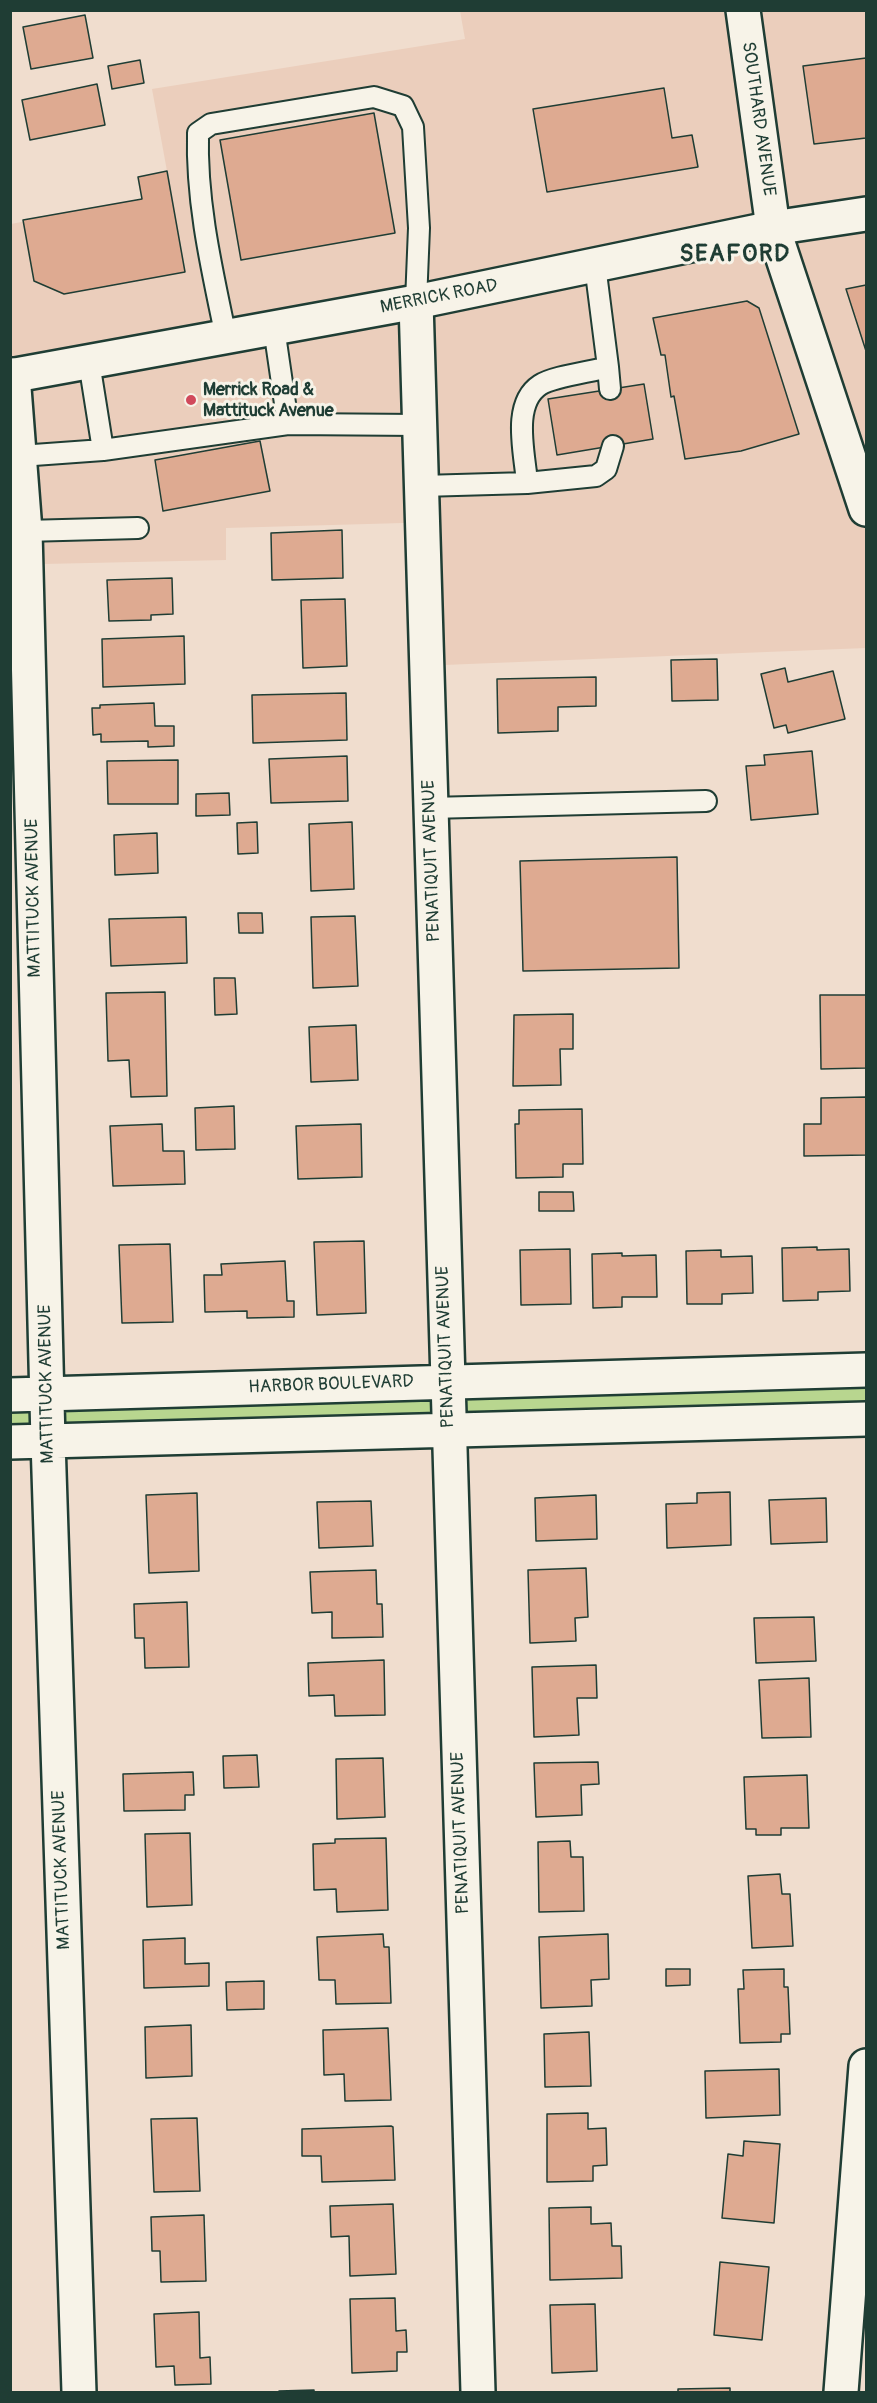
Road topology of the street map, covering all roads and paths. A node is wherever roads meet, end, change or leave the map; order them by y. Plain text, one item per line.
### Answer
1 (743, 10) edge
2 (867, 214) edge
3 (772, 228) junction
4 (595, 265) junction
5 (416, 302) junction
6 (274, 328) junction
7 (226, 337) junction
8 (89, 362) junction
9 (608, 367) junction
10 (12, 376) edge
11 (610, 389) dead end
12 (288, 424) junction
13 (420, 425) junction
14 (613, 446) dead end
15 (103, 450) junction
16 (20, 456) junction
17 (527, 483) junction
18 (422, 486) junction
19 (867, 509) edge
20 (138, 528) dead end
21 (25, 531) junction
22 (706, 801) dead end
23 (430, 808) junction
24 (867, 1370) edge
25 (447, 1382) junction
26 (47, 1394) junction
27 (10, 1395) edge
28 (867, 1419) edge
29 (449, 1430) junction
30 (48, 1441) junction
31 (10, 1442) edge
32 (867, 2066) edge
33 (79, 2392) edge
34 (477, 2392) edge
35 (841, 2392) edge

1 - 3 street, SOUTHARD AVENUE
2 - 3 street, MERRICK ROAD
3 - 4 street, MERRICK ROAD
3 - 19 street, SOUTHARD AVENUE
4 - 5 street, MERRICK ROAD
4 - 9 lane
5 - 6 street, MERRICK ROAD
5 - 7 lane
5 - 13 street, PENATIQUIT AVENUE
6 - 7 street, MERRICK ROAD
6 - 12 lane
7 - 8 street, MERRICK ROAD
8 - 10 street, MERRICK ROAD
8 - 15 lane
9 - 11 lane
9 - 17 lane
10 - 16 street, MATTITUCK AVENUE
12 - 13 lane
12 - 15 lane
13 - 18 street, PENATIQUIT AVENUE
14 - 17 lane
15 - 16 lane
16 - 21 street, MATTITUCK AVENUE
17 - 18 lane
18 - 23 street, PENATIQUIT AVENUE
20 - 21 lane
21 - 26 street, MATTITUCK AVENUE
22 - 23 lane
23 - 25 street, PENATIQUIT AVENUE
24 - 25 street, HARBOR BOULEVARD
25 - 26 street, HARBOR BOULEVARD
25 - 29 street, PENATIQUIT AVENUE
26 - 27 street, HARBOR BOULEVARD
26 - 30 street, MATTITUCK AVENUE
28 - 29 street
29 - 30 street
29 - 34 street, PENATIQUIT AVENUE
30 - 31 street
30 - 33 street, MATTITUCK AVENUE
32 - 35 street

